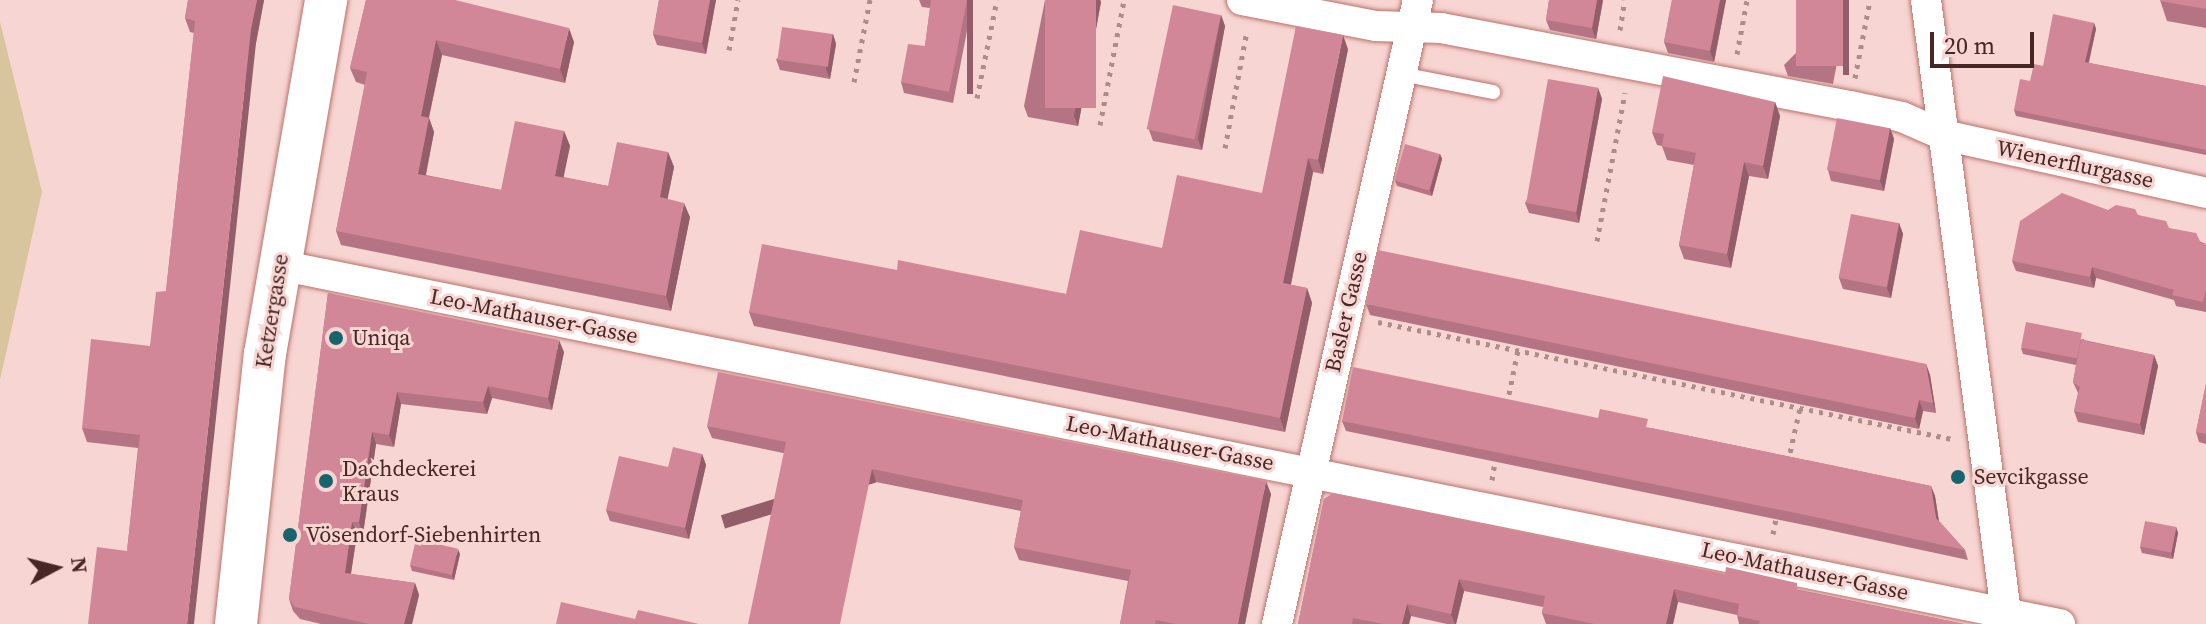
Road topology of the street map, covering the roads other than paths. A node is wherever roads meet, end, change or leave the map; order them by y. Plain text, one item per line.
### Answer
1 (326, 0) edge
2 (1926, 0) edge
3 (1248, 1) edge
4 (1415, 14) edge
5 (1401, 74) junction
6 (1493, 92) dead end
7 (1943, 135) junction
8 (2206, 193) edge
9 (279, 265) junction
10 (1309, 471) junction
11 (2006, 613) junction
12 (236, 624) edge
13 (1277, 624) edge
14 (2060, 624) edge

1 - 9 main road, Ketzergasse
2 - 7 street
3 - 4 street, Wienerflurgasse
4 - 5 street, Basler Gasse
4 - 7 street, Wienerflurgasse
5 - 6 lane
5 - 10 street, Basler Gasse
7 - 8 street, Wienerflurgasse
7 - 11 street
9 - 10 street, Leo-Mathauser-Gasse
9 - 12 main road, Ketzergasse
10 - 11 street, Leo-Mathauser-Gasse
10 - 13 street, Basler Gasse
11 - 14 street, Leo-Mathauser-Gasse

